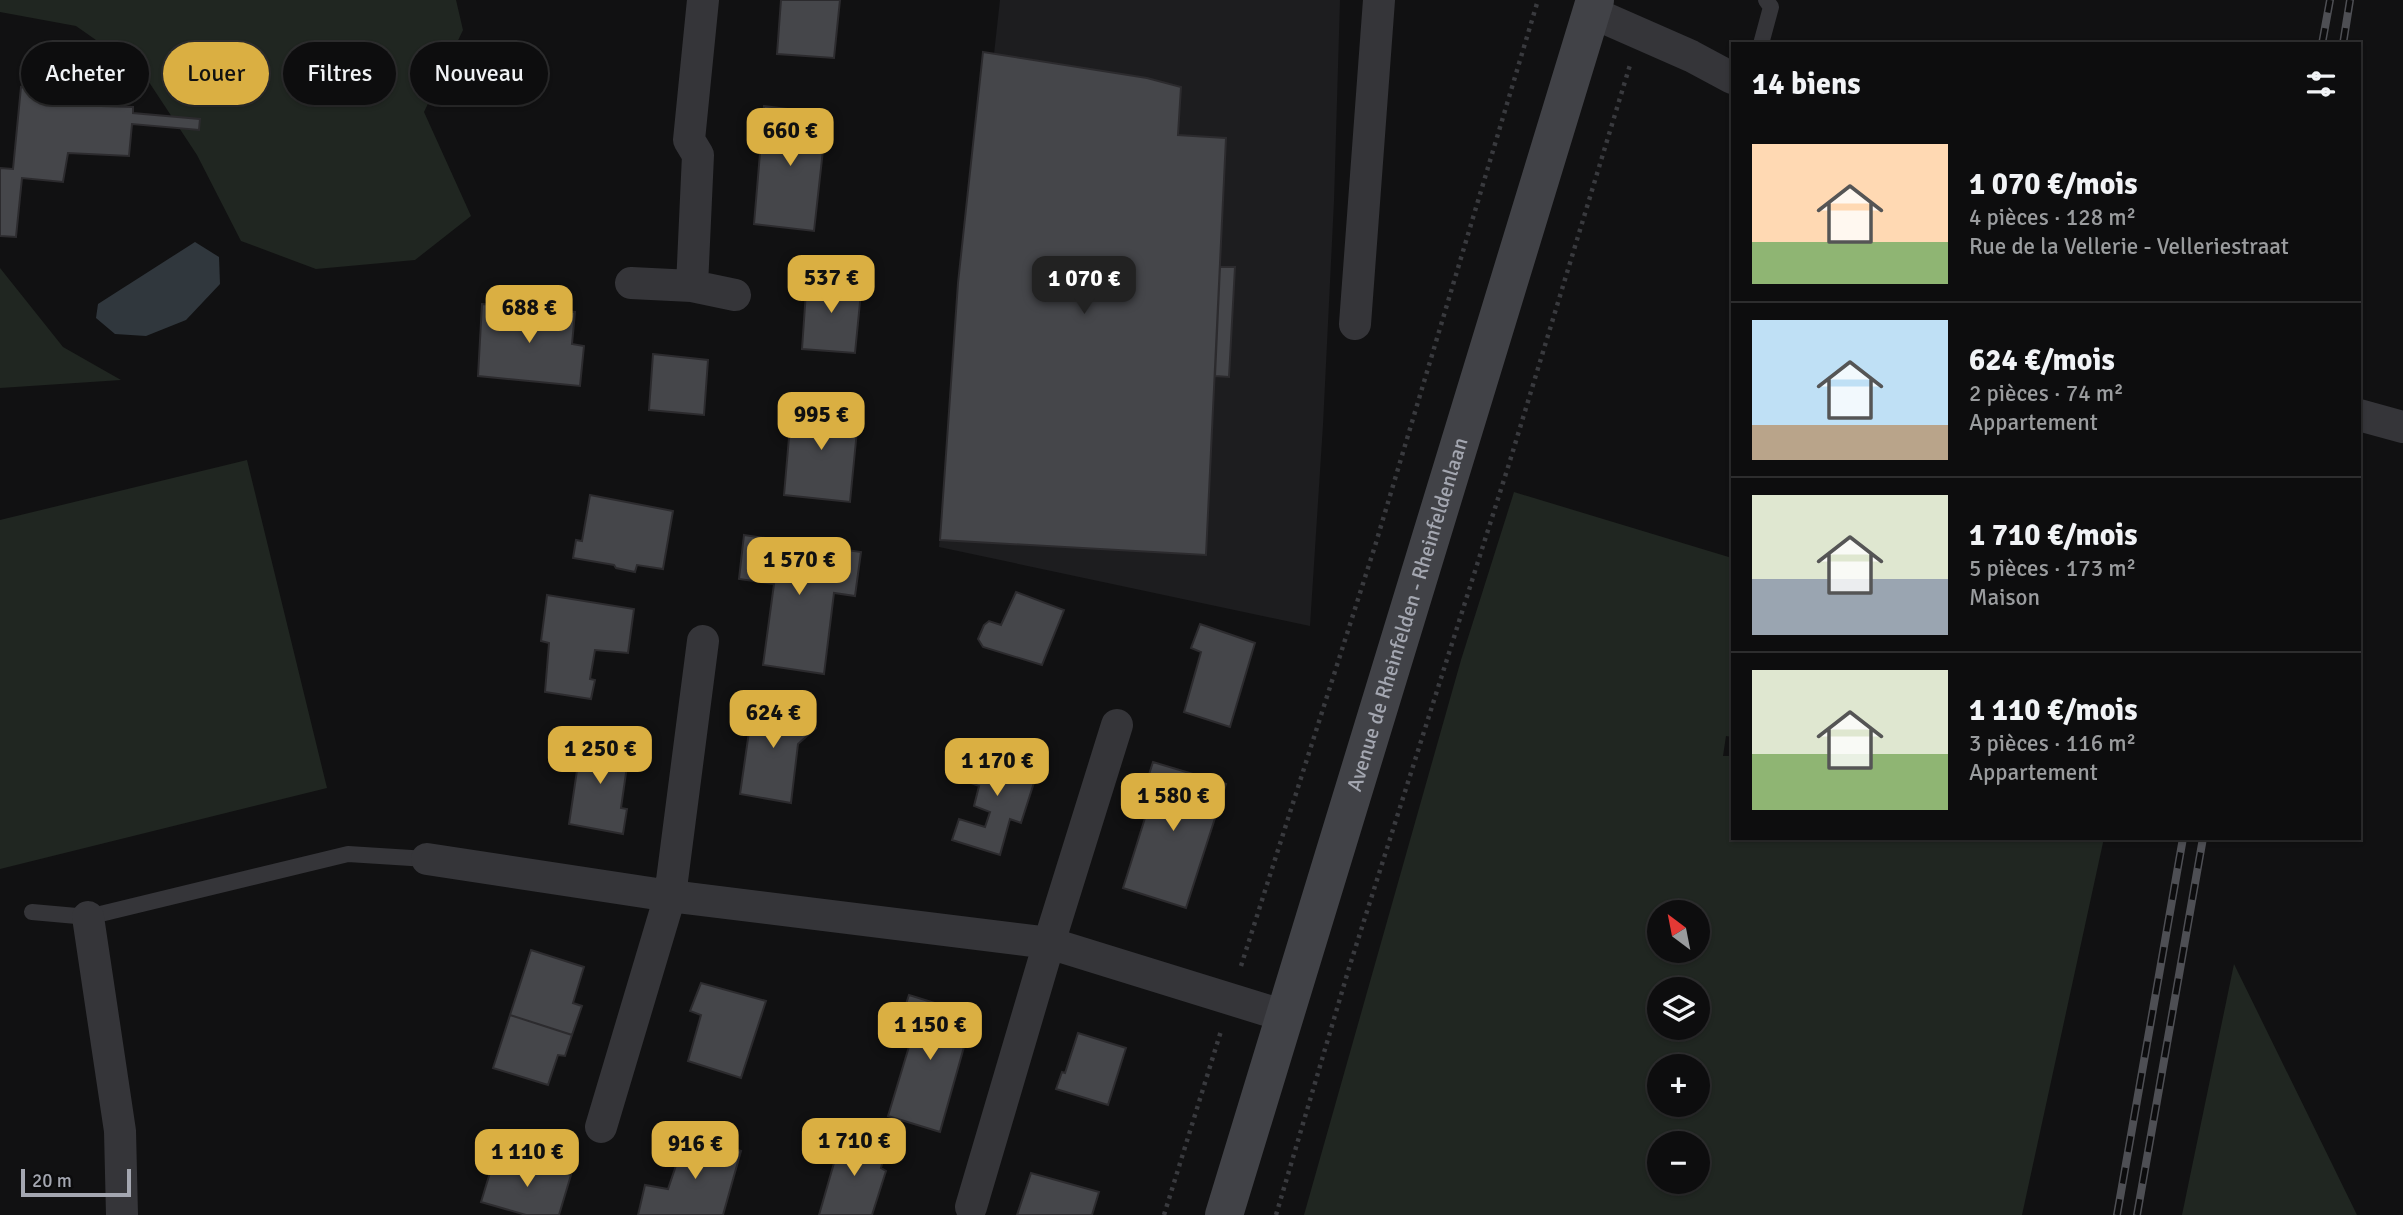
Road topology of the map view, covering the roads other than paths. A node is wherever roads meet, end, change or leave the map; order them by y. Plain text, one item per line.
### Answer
1 (703, 0) edge
2 (1379, 0) edge
3 (1766, 0) edge
4 (1584, 4) edge
5 (1762, 42) edge
6 (1731, 78) edge
7 (631, 283) dead end
8 (692, 286) junction
9 (736, 295) dead end
10 (1355, 324) dead end
11 (2361, 416) edge
12 (2403, 427) edge
13 (703, 641) dead end
14 (1117, 725) dead end
15 (427, 859) joint
16 (670, 896) junction
17 (32, 912) dead end
18 (88, 917) junction
19 (1049, 943) junction
20 (1285, 1016) junction
21 (601, 1128) dead end
22 (971, 1207) dead end
23 (122, 1215) edge
24 (1224, 1215) edge

1 - 8 street
2 - 10 street
3 - 5 lane
4 - 6 street
4 - 20 main road, Avenue de Rheinfelden - Rheinfeldenlaan
7 - 8 street
8 - 9 street
11 - 12 street
13 - 16 street
14 - 19 street
15 - 16 street
15 - 18 lane
16 - 19 street
16 - 21 street
17 - 18 lane
18 - 23 street
19 - 20 street
19 - 22 street
20 - 24 main road, Avenue de Rheinfelden - Rheinfeldenlaan

